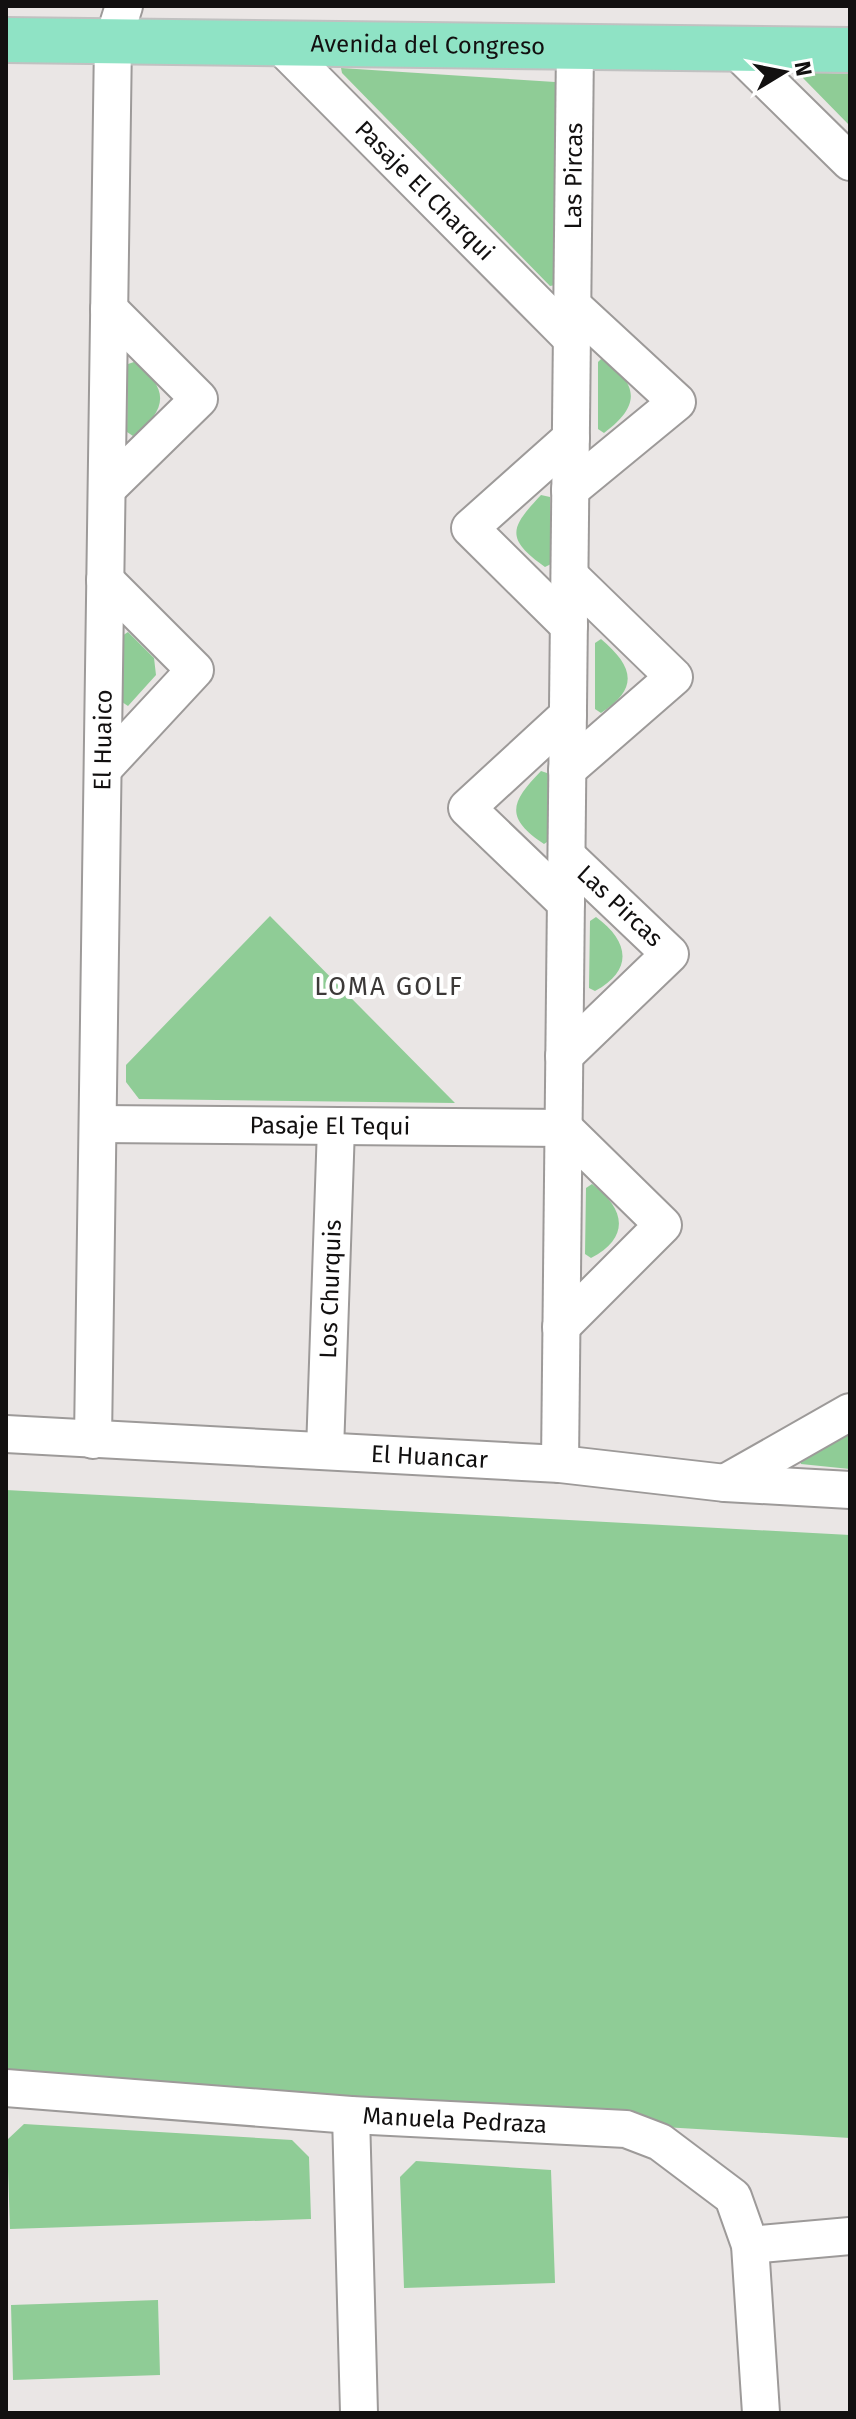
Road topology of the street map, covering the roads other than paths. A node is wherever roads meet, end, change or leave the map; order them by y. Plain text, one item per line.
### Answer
1 (112, 18) edge
2 (6, 40) edge
3 (278, 43) junction
4 (575, 46) junction
5 (734, 48) junction
6 (850, 50) edge
7 (850, 162) edge
8 (109, 309) junction
9 (572, 322) junction
10 (571, 438) junction
11 (107, 489) junction
12 (570, 490) junction
13 (570, 576) junction
14 (105, 580) junction
15 (569, 626) junction
16 (568, 715) junction
17 (103, 769) junction
18 (567, 770) junction
19 (567, 856) junction
20 (566, 903) junction
21 (564, 1056) junction
22 (98, 1124) junction
23 (336, 1127) junction
24 (564, 1128) junction
25 (561, 1327) junction
26 (850, 1412) edge
27 (6, 1434) edge
28 (93, 1440) junction
29 (325, 1451) junction
30 (560, 1464) junction
31 (725, 1483) junction
32 (850, 1490) edge
33 (6, 2088) edge
34 (351, 2115) junction
35 (850, 2236) edge
36 (750, 2245) junction
37 (359, 2413) edge
38 (761, 2413) edge

1 - 2 main road, Avenida del Congreso
1 - 3 main road, Avenida del Congreso
1 - 8 street, El Huaico
3 - 4 main road, Avenida del Congreso
3 - 9 street, Pasaje El Charqui
4 - 5 main road, Avenida del Congreso
4 - 9 street, Las Pircas
5 - 6 main road, Avenida del Congreso
5 - 7 street
8 - 11 street, El Huaico
8 - 11 street
9 - 10 street, Las Pircas
9 - 12 street
10 - 12 street, Las Pircas
10 - 15 street
11 - 14 street, El Huaico
12 - 13 street, Las Pircas
13 - 15 street, Las Pircas
13 - 18 street
14 - 17 street, El Huaico
14 - 17 street
15 - 16 street, Las Pircas
16 - 18 street, Las Pircas
16 - 20 street, Las Pircas
17 - 22 street, El Huaico
18 - 19 street, Las Pircas
19 - 20 street, Las Pircas
19 - 21 street, Las Pircas
20 - 21 street, Las Pircas
21 - 24 street, Las Pircas
22 - 23 street, Pasaje El Tequi
22 - 28 street, El Huaico
23 - 24 street, Pasaje El Tequi
23 - 29 street, Los Churquis
24 - 25 street, Las Pircas
24 - 25 street
25 - 30 street, Las Pircas
26 - 31 street
27 - 28 street, El Huancar
28 - 29 street, El Huancar
29 - 30 street, El Huancar
30 - 31 street, El Huancar
31 - 32 street, El Huancar
33 - 34 street, Manuela Pedraza
34 - 36 street, Manuela Pedraza
34 - 37 street
35 - 36 street
36 - 38 street, Manuela Pedraza

